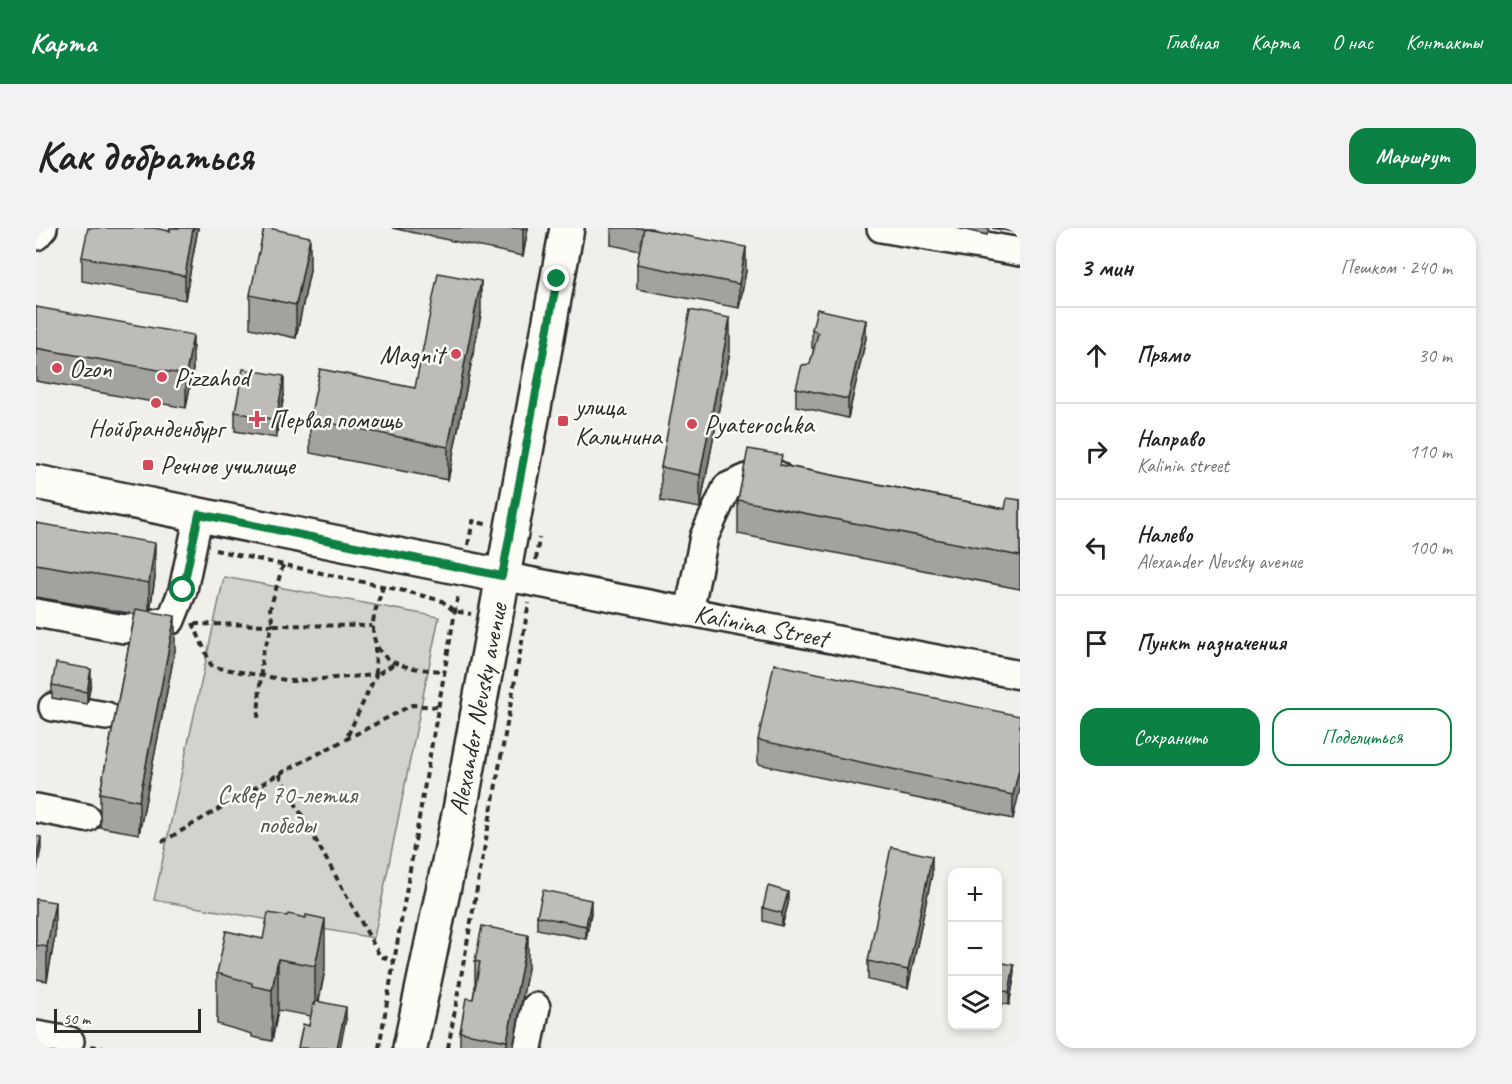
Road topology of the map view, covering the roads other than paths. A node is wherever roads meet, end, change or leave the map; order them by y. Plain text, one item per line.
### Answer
1 (43, 228) edge
2 (567, 228) edge
3 (881, 228) edge
4 (36, 236) edge
5 (1020, 252) edge
6 (801, 479) edge
7 (36, 482) edge
8 (196, 530) junction
9 (502, 576) junction
10 (689, 612) junction
11 (36, 613) edge
12 (1020, 675) edge
13 (53, 706) dead end
14 (106, 716) dead end
15 (36, 808) edge
16 (86, 818) dead end
17 (536, 1007) dead end
18 (36, 1035) edge
19 (70, 1041) dead end
20 (410, 1048) edge
21 (528, 1048) edge

1 - 4 street
2 - 9 main road, Alexander Nevsky avenue
3 - 5 street
6 - 10 street
7 - 8 main road
8 - 9 main road
8 - 11 street
9 - 10 street, Kalinina Street
9 - 20 main road, Alexander Nevsky avenue
10 - 12 street, Kalinina Street
13 - 14 street
15 - 16 street
17 - 21 street
18 - 19 street

